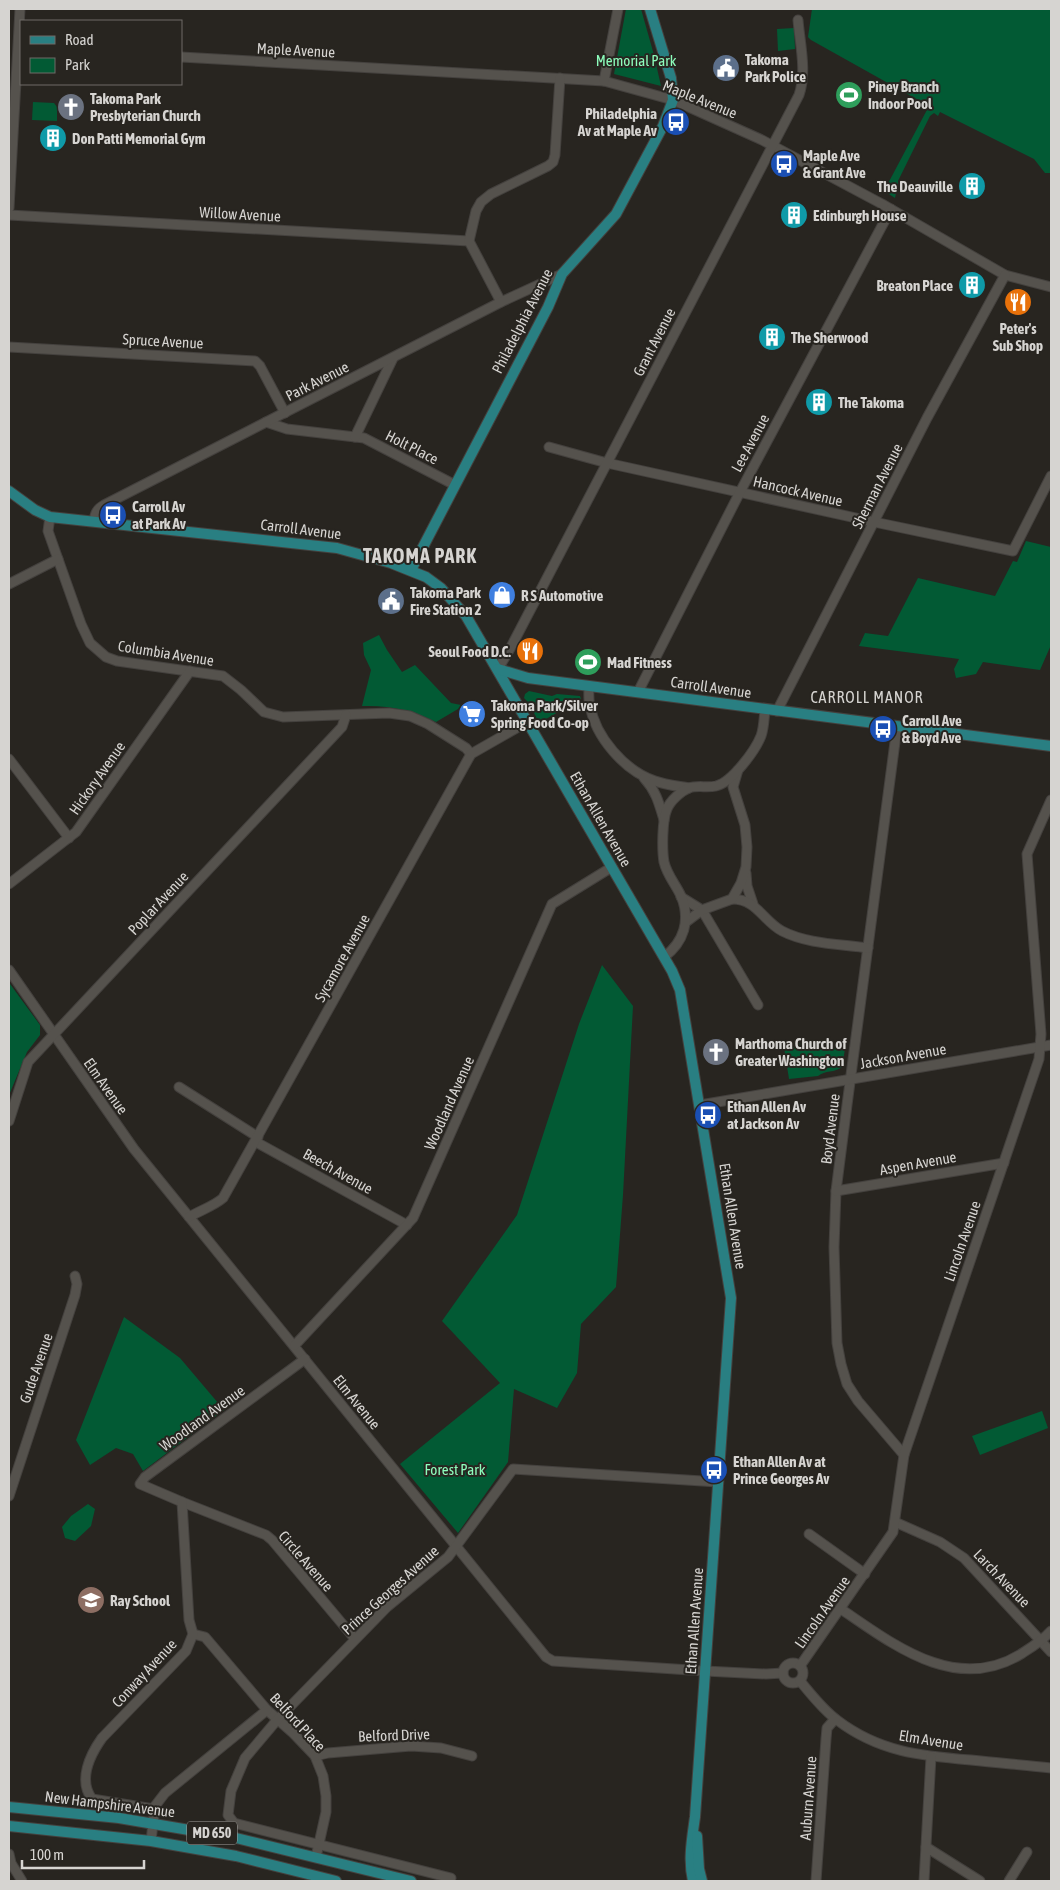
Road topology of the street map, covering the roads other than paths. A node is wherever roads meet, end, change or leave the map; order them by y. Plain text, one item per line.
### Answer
1 (20, 9) edge
2 (618, 9) edge
3 (650, 9) edge
4 (798, 20) dead end
5 (16, 48) edge
6 (182, 57) edge
7 (560, 78) junction
8 (604, 81) junction
9 (673, 100) junction
10 (773, 146) junction
11 (9, 208) edge
12 (891, 209) junction
13 (9, 215) edge
14 (469, 240) junction
15 (562, 274) junction
16 (1005, 275) junction
17 (1051, 287) edge
18 (501, 302) junction
19 (9, 347) edge
20 (393, 358) junction
21 (285, 413) junction
22 (266, 422) junction
23 (355, 436) junction
24 (549, 447) dead end
25 (607, 463) junction
26 (1051, 476) edge
27 (455, 485) junction
28 (9, 491) edge
29 (740, 492) junction
30 (50, 517) junction
31 (94, 521) junction
32 (874, 522) junction
33 (58, 559) junction
34 (411, 570) junction
35 (9, 584) edge
36 (498, 669) junction
37 (190, 671) junction
38 (589, 686) junction
39 (638, 692) junction
40 (766, 710) junction
41 (777, 711) junction
42 (346, 715) junction
43 (527, 722) junction
44 (897, 727) junction
45 (1051, 746) edge
46 (472, 754) junction
47 (9, 758) edge
48 (738, 770) junction
49 (642, 775) junction
50 (718, 786) junction
51 (689, 788) junction
52 (1051, 800) edge
53 (738, 805) junction
54 (664, 822) junction
55 (69, 838) junction
56 (612, 867) junction
57 (746, 867) junction
58 (9, 884) edge
59 (681, 897) junction
60 (732, 899) junction
61 (753, 904) junction
62 (705, 909) junction
63 (686, 922) junction
64 (868, 948) junction
65 (664, 956) junction
66 (9, 970) edge
67 (758, 1005) dead end
68 (54, 1034) junction
69 (1051, 1045) edge
70 (1039, 1046) junction
71 (851, 1079) junction
72 (179, 1087) dead end
73 (700, 1105) junction
74 (9, 1121) edge
75 (257, 1139) junction
76 (1004, 1163) junction
77 (836, 1191) junction
78 (189, 1217) junction
79 (407, 1225) junction
80 (75, 1276) dead end
81 (295, 1345) junction
82 (305, 1359) junction
83 (904, 1455) junction
84 (718, 1482) junction
85 (140, 1484) joint
86 (9, 1496) edge
87 (182, 1502) junction
88 (895, 1522) junction
89 (809, 1534) dead end
90 (457, 1546) junction
91 (865, 1574) junction
92 (841, 1609) junction
93 (1051, 1631) edge
94 (193, 1634) junction
95 (355, 1639) junction
96 (1042, 1642) junction
97 (1051, 1652) edge
98 (800, 1666) junction
99 (705, 1672) junction
100 (783, 1673) junction
101 (800, 1681) junction
102 (267, 1710) junction
103 (835, 1719) junction
104 (277, 1720) junction
105 (315, 1756) junction
106 (472, 1756) dead end
107 (931, 1757) junction
108 (1051, 1768) edge
109 (9, 1807) edge
110 (154, 1809) junction
111 (695, 1817) junction
112 (153, 1824) junction
113 (9, 1826) edge
114 (151, 1841) junction
115 (319, 1845) junction
116 (926, 1847) junction
117 (1027, 1852) dead end
118 (9, 1854) edge
119 (316, 1857) junction
120 (451, 1878) dead end
121 (22, 1881) edge
122 (336, 1881) edge
123 (411, 1881) edge
124 (692, 1881) edge
125 (702, 1881) edge
126 (816, 1881) edge
127 (924, 1881) edge
128 (980, 1881) edge
129 (1009, 1881) edge

1 - 5 street
2 - 8 street
3 - 9 main road, Philadelphia Avenue
4 - 10 street, Grant Avenue
5 - 11 street
6 - 7 street, Maple Avenue
7 - 8 street, Maple Avenue
7 - 14 street
8 - 9 street, Maple Avenue
9 - 10 street, Maple Avenue
9 - 15 main road, Philadelphia Avenue
10 - 12 street, Maple Avenue
10 - 25 street, Grant Avenue
12 - 16 street, Maple Avenue
12 - 29 street, Lee Avenue
13 - 14 street, Willow Avenue
14 - 18 street
15 - 18 street, Park Avenue
15 - 27 main road, Philadelphia Avenue
16 - 17 street, Maple Avenue
16 - 32 street, Sherman Avenue
18 - 20 street, Park Avenue
19 - 21 street, Spruce Avenue
20 - 21 street, Park Avenue
20 - 23 street
21 - 22 street, Park Avenue
22 - 23 street, Holt Place
22 - 31 street, Park Avenue
23 - 27 street, Holt Place
24 - 25 street, Hancock Avenue
25 - 29 street, Hancock Avenue
25 - 36 street, Grant Avenue
26 - 32 street, Hancock Avenue
27 - 34 main road, Philadelphia Avenue
28 - 30 main road, Carroll Avenue
29 - 32 street, Hancock Avenue
29 - 39 street, Lee Avenue
30 - 31 main road, Carroll Avenue
30 - 33 street, Columbia Avenue
31 - 34 main road, Carroll Avenue
32 - 41 street, Sherman Avenue
33 - 35 street
33 - 37 street, Columbia Avenue
34 - 36 main road, Carroll Avenue
36 - 38 main road, Carroll Avenue
36 - 43 main road, Ethan Allen Avenue
37 - 42 street, Columbia Avenue
37 - 55 street, Hickory Avenue
38 - 39 main road, Carroll Avenue
38 - 49 street
39 - 40 main road, Carroll Avenue
40 - 41 main road, Carroll Avenue
40 - 48 street
41 - 44 main road, Carroll Avenue
42 - 46 street, Columbia Avenue
42 - 68 street, Poplar Avenue
43 - 46 street
43 - 56 main road, Ethan Allen Avenue
44 - 45 main road, Carroll Avenue
44 - 64 street, Boyd Avenue
46 - 75 street, Sycamore Avenue
47 - 55 street
48 - 50 street
48 - 53 street
49 - 51 street
49 - 54 street
50 - 51 street
50 - 53 street
51 - 54 street
52 - 70 street, Lincoln Avenue
53 - 57 street
54 - 59 street
55 - 58 street, Hickory Avenue
56 - 65 main road, Ethan Allen Avenue
56 - 79 street, Woodland Avenue
57 - 60 street
57 - 61 street
59 - 62 street
59 - 63 street
60 - 61 street
60 - 62 street
61 - 64 street
62 - 63 street
62 - 67 street
63 - 65 street
64 - 71 street, Boyd Avenue
65 - 73 main road, Ethan Allen Avenue
66 - 68 street, Elm Avenue
68 - 74 street, Poplar Avenue
68 - 78 street, Elm Avenue
69 - 70 street, Jackson Avenue
70 - 71 street, Jackson Avenue
70 - 76 street, Lincoln Avenue
71 - 73 street, Jackson Avenue
71 - 77 street, Boyd Avenue
72 - 75 street, Beech Avenue
73 - 84 main road, Ethan Allen Avenue
75 - 78 street, Sycamore Avenue
75 - 79 street, Beech Avenue
76 - 77 street, Aspen Avenue
76 - 83 street, Lincoln Avenue
77 - 83 street, Boyd Avenue
78 - 81 street, Elm Avenue
79 - 81 street, Woodland Avenue
80 - 86 street, Gude Avenue
81 - 82 street, Elm Avenue
82 - 85 street, Woodland Avenue
82 - 90 street, Elm Avenue
83 - 88 street, Lincoln Avenue
84 - 90 street, Prince Georges Avenue
84 - 99 main road, Ethan Allen Avenue
85 - 87 street, Circle Avenue
87 - 94 street, Conway Avenue
87 - 95 street, Circle Avenue
88 - 91 street, Lincoln Avenue
88 - 96 street, Larch Avenue
89 - 91 street
90 - 95 street, Prince Georges Avenue
90 - 99 street, Elm Avenue
91 - 92 street, Lincoln Avenue
92 - 96 street
92 - 98 street, Lincoln Avenue
93 - 96 street
94 - 102 street, Belford Place
94 - 110 street, Conway Avenue
95 - 104 street, Prince Georges Avenue
96 - 97 street, Larch Avenue
98 - 100 street
98 - 101 street
99 - 100 street, Elm Avenue
99 - 111 main road, Ethan Allen Avenue
100 - 101 street
101 - 103 street, Elm Avenue
102 - 104 street, Belford Place
102 - 110 street
103 - 107 street, Elm Avenue
103 - 126 street, Auburn Avenue
104 - 105 street, Belford Place
104 - 115 street, Prince Georges Avenue
105 - 106 street, Belford Drive
105 - 115 street, Belford Place
107 - 108 street, Elm Avenue
107 - 116 street
109 - 112 main road, New Hampshire Avenue / MD 650
110 - 112 street
111 - 124 main road, Ethan Allen Avenue
111 - 125 main road, Ethan Allen Avenue
112 - 114 street
112 - 119 main road, New Hampshire Avenue / MD 650
113 - 114 main road, New Hampshire Avenue / MD 650
114 - 122 main road, New Hampshire Avenue / MD 650
115 - 119 street, Belford Place
115 - 120 street
116 - 127 street
116 - 128 street
117 - 129 street
118 - 121 street
119 - 123 main road, New Hampshire Avenue / MD 650

